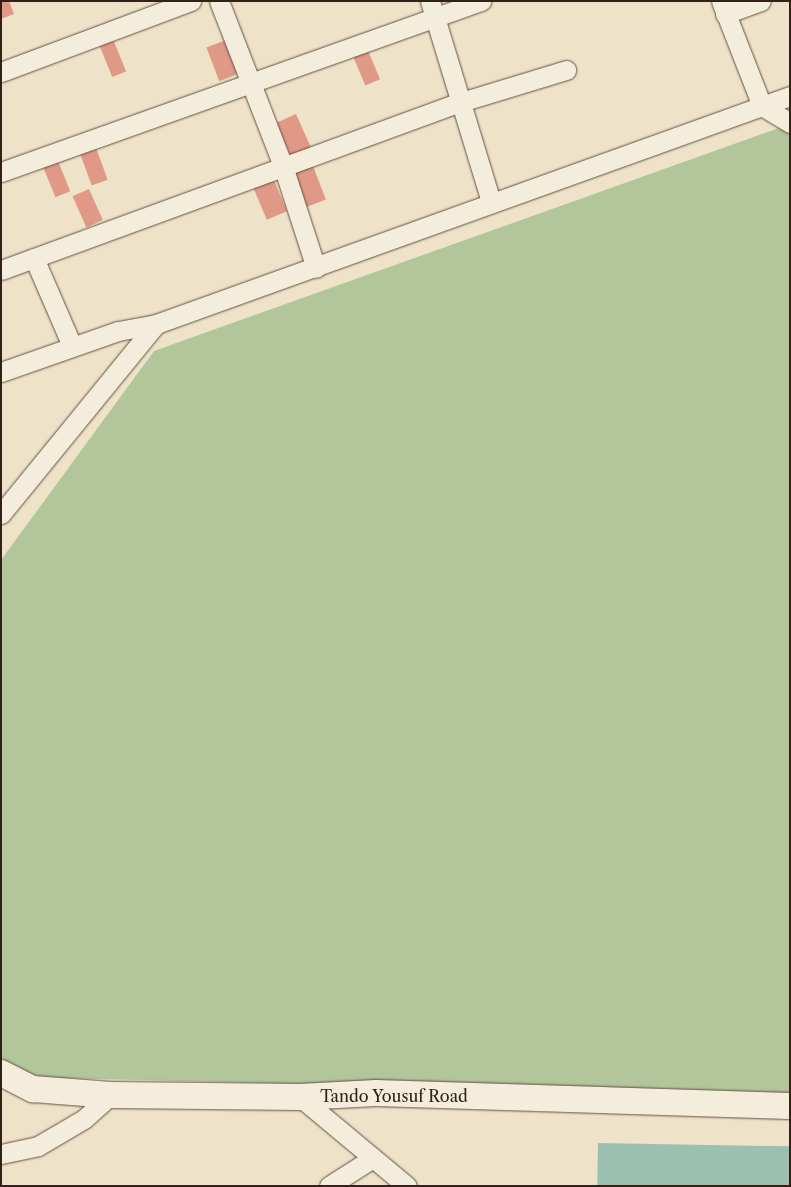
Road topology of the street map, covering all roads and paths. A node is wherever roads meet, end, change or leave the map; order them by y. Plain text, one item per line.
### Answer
1 (191, 1) edge
2 (219, 1) edge
3 (481, 1) edge
4 (761, 1) edge
5 (723, 7) edge
6 (433, 10) edge
7 (566, 70) dead end
8 (1, 72) edge
9 (250, 83) junction
10 (790, 96) edge
11 (461, 102) junction
12 (762, 106) junction
13 (790, 123) edge
14 (283, 166) junction
15 (1, 172) edge
16 (491, 202) junction
17 (34, 258) junction
18 (316, 268) junction
19 (1, 270) edge
20 (156, 324) junction
21 (72, 346) junction
22 (1, 372) edge
23 (1, 514) edge
24 (1, 1073) edge
25 (111, 1095) junction
26 (300, 1097) junction
27 (790, 1106) edge
28 (1, 1154) edge
29 (374, 1158) junction
30 (329, 1186) edge
31 (407, 1186) edge

1 - 8 street
2 - 9 street
3 - 6 street
4 - 5 street
5 - 12 street
6 - 9 street
6 - 11 street
7 - 11 street
9 - 14 street
9 - 15 street
10 - 12 street
11 - 14 street
11 - 16 street
12 - 13 street
12 - 16 street
14 - 17 street
14 - 18 street
16 - 18 street
17 - 19 street
17 - 21 street
18 - 20 street
20 - 21 street
20 - 23 street
21 - 22 street
24 - 25 street, Tando Yousuf Road
25 - 26 street, Tando Yousuf Road
25 - 28 street
26 - 27 street, Tando Yousuf Road
26 - 29 street
29 - 30 street
29 - 31 street

